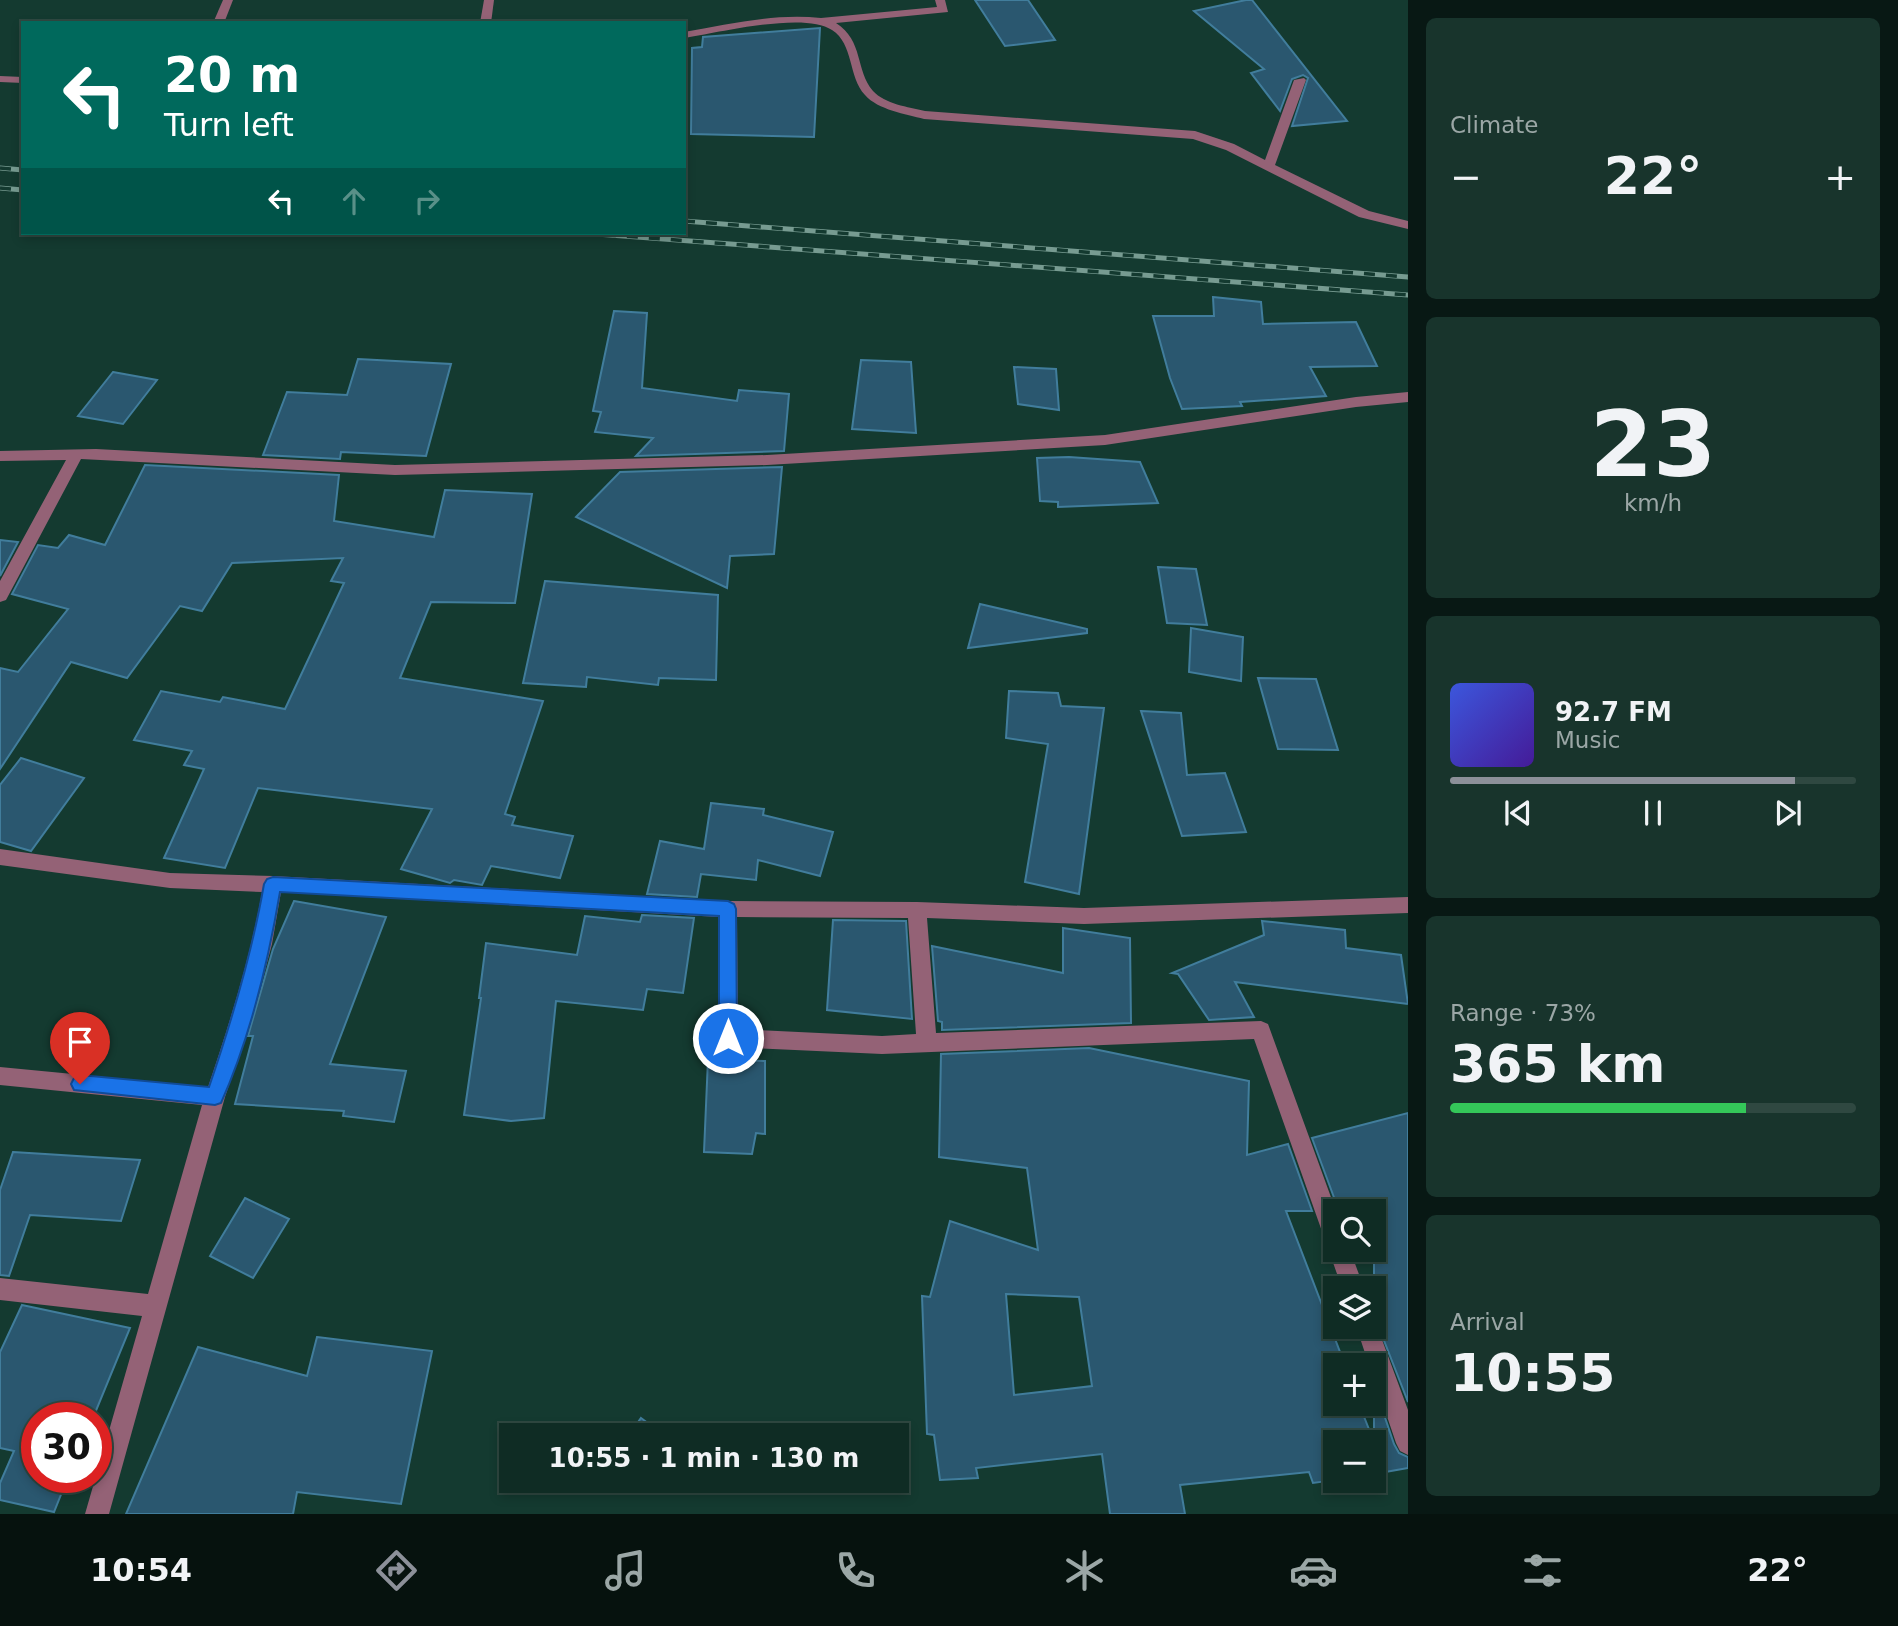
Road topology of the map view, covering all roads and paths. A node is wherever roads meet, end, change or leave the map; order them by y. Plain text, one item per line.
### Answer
1 (228, 0) edge
2 (489, 0) edge
3 (940, 0) edge
4 (219, 21) edge
5 (485, 21) edge
6 (821, 21) junction
7 (686, 35) edge
8 (0, 79) edge
9 (1300, 79) dead end
10 (21, 80) edge
11 (1268, 167) junction
12 (1408, 225) edge
13 (1408, 397) edge
14 (76, 454) junction
15 (0, 456) edge
16 (0, 596) edge
17 (0, 857) edge
18 (273, 884) junction
19 (1408, 905) edge
20 (728, 909) junction
21 (917, 910) junction
22 (927, 1042) junction
23 (0, 1076) edge
24 (215, 1097) junction
25 (1323, 1205) edge
26 (0, 1289) edge
27 (155, 1306) junction
28 (1372, 1339) edge
29 (1408, 1443) edge
30 (97, 1514) edge

1 - 4 street
2 - 5 street
3 - 6 street
6 - 7 street
6 - 11 street
8 - 10 street
9 - 11 street
11 - 12 street
13 - 14 street
14 - 15 street
14 - 16 street
17 - 18 street
18 - 20 street
18 - 24 street
19 - 21 street
20 - 21 street
20 - 22 street
21 - 22 street
22 - 25 street
23 - 24 street
24 - 27 street
26 - 27 street
27 - 30 street
28 - 29 street

